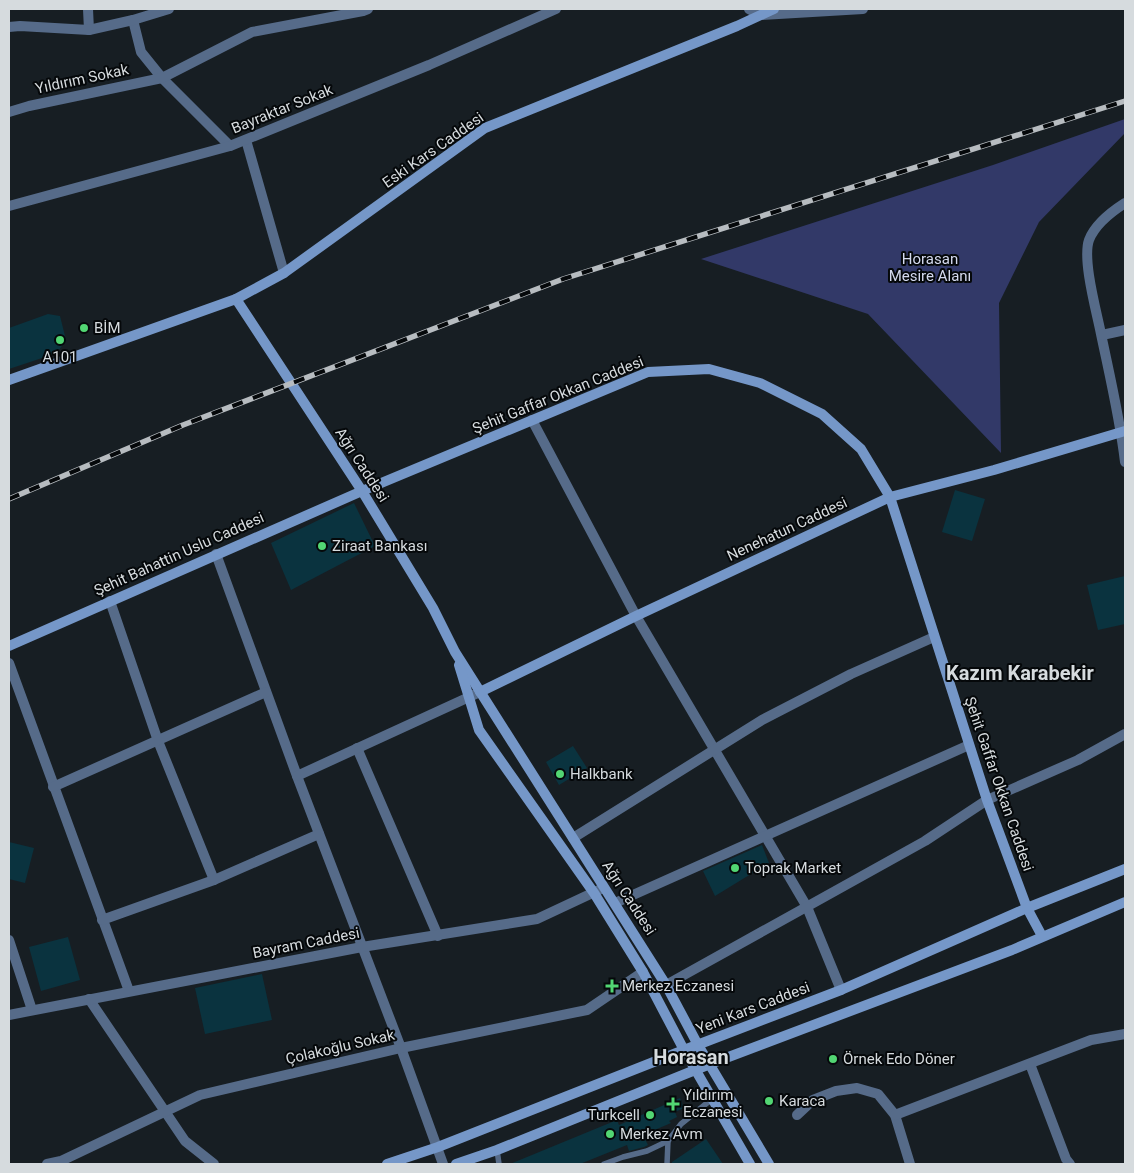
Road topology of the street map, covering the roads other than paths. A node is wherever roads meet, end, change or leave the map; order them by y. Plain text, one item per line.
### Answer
1 (88, 9) edge
2 (169, 9) edge
3 (368, 9) edge
4 (556, 9) edge
5 (750, 9) edge
6 (774, 9) edge
7 (863, 9) edge
8 (760, 15) junction
9 (134, 20) junction
10 (9, 27) edge
11 (89, 30) junction
12 (162, 78) junction
13 (9, 112) edge
14 (246, 140) junction
15 (230, 146) junction
16 (1125, 203) edge
17 (9, 206) edge
18 (284, 273) junction
19 (236, 299) junction
20 (1125, 330) edge
21 (1102, 335) junction
22 (9, 380) edge
23 (532, 420) junction
24 (1124, 431) edge
25 (1125, 462) edge
26 (362, 491) junction
27 (890, 497) junction
28 (216, 554) junction
29 (110, 600) junction
30 (636, 616) junction
31 (934, 637) junction
32 (9, 646) edge
33 (455, 652) junction
34 (9, 663) edge
35 (266, 692) junction
36 (480, 692) junction
37 (468, 696) junction
38 (1125, 734) edge
39 (158, 741) junction
40 (969, 745) junction
41 (357, 748) junction
42 (714, 749) junction
43 (298, 776) junction
44 (53, 787) junction
45 (987, 800) junction
46 (320, 834) junction
47 (765, 836) junction
48 (573, 838) junction
49 (1125, 869) edge
50 (214, 880) junction
51 (604, 887) junction
52 (594, 893) junction
53 (1125, 902) edge
54 (615, 904) junction
55 (807, 906) junction
56 (1027, 908) junction
57 (102, 920) junction
58 (438, 936) junction
59 (1042, 936) junction
60 (9, 940) edge
61 (362, 947) junction
62 (643, 972) junction
63 (666, 985) junction
64 (842, 990) junction
65 (128, 991) junction
66 (89, 999) junction
67 (32, 1010) junction
68 (9, 1015) edge
69 (1125, 1034) edge
70 (698, 1045) junction
71 (401, 1048) junction
72 (684, 1050) junction
73 (710, 1064) junction
74 (1030, 1064) junction
75 (695, 1070) junction
76 (712, 1099) junction
77 (164, 1112) junction
78 (895, 1115) junction
79 (797, 1116) dead end
80 (668, 1141) junction
81 (438, 1147) junction
82 (497, 1150) junction
83 (47, 1164) edge
84 (214, 1164) edge
85 (387, 1164) edge
86 (443, 1164) edge
87 (456, 1164) edge
88 (499, 1164) edge
89 (604, 1164) edge
90 (667, 1164) edge
91 (750, 1164) edge
92 (769, 1164) edge
93 (910, 1164) edge
94 (1070, 1164) edge

1 - 11 street
2 - 9 street
3 - 12 street, Yıldırım Sokak
4 - 14 street, Bayraktar Sokak
5 - 8 street
6 - 8 main road, Eski Kars Caddesi
7 - 8 street
8 - 18 main road, Eski Kars Caddesi
9 - 11 street
9 - 12 street
10 - 11 street
12 - 13 street, Yıldırım Sokak
12 - 15 street
14 - 15 street, Bayraktar Sokak
14 - 18 street
15 - 17 street, Bayraktar Sokak
16 - 21 street
18 - 19 main road, Eski Kars Caddesi
19 - 22 main road, Eski Kars Caddesi
19 - 26 main road, Ağrı Caddesi
20 - 21 street
21 - 24 street
23 - 26 main road, Şehit Gaffar Okkan Caddesi
23 - 27 main road, Şehit Gaffar Okkan Caddesi
23 - 30 street
24 - 25 street
24 - 27 main road, Nenehatun Caddesi
26 - 28 main road, Şehit Bahattin Uslu Caddesi
26 - 33 main road, Ağrı Caddesi
27 - 30 main road, Nenehatun Caddesi
27 - 31 main road, Şehit Gaffar Okkan Caddesi
28 - 29 main road, Şehit Bahattin Uslu Caddesi
28 - 35 street
29 - 32 main road, Şehit Bahattin Uslu Caddesi
29 - 39 street
30 - 36 main road, Nenehatun Caddesi
30 - 42 street
31 - 40 main road, Şehit Gaffar Okkan Caddesi
31 - 42 street
33 - 36 main road, Ağrı Caddesi
33 - 37 main road, Ağrı Caddesi
34 - 44 street
35 - 39 street
35 - 43 street
36 - 37 street
36 - 48 main road, Ağrı Caddesi
37 - 41 street
37 - 52 main road, Ağrı Caddesi
38 - 45 street
39 - 44 street
39 - 50 street
40 - 45 main road, Şehit Gaffar Okkan Caddesi
40 - 47 street
41 - 43 street
41 - 58 street
42 - 47 street
42 - 48 street
43 - 46 street
44 - 57 street
45 - 55 street
45 - 56 main road, Şehit Gaffar Okkan Caddesi
46 - 50 street
46 - 61 street
47 - 54 street
47 - 55 street
48 - 51 main road, Ağrı Caddesi
49 - 56 main road, Yeni Kars Caddesi
50 - 57 street
51 - 52 street, Bayram Caddesi
51 - 54 main road, Ağrı Caddesi
52 - 58 street, Bayram Caddesi
52 - 62 main road, Ağrı Caddesi
53 - 59 main road
54 - 63 main road, Ağrı Caddesi
55 - 63 street
55 - 64 street
56 - 59 main road, Şehit Gaffar Okkan Caddesi
56 - 64 main road, Yeni Kars Caddesi
57 - 65 street
58 - 61 street, Bayram Caddesi
59 - 73 main road
60 - 67 street
61 - 65 street, Bayram Caddesi
61 - 71 street
62 - 71 street, Çolakoğlu Sokak
62 - 72 main road, Ağrı Caddesi
63 - 70 main road, Ağrı Caddesi
64 - 70 main road, Yeni Kars Caddesi
65 - 66 street, Bayram Caddesi
66 - 67 street, Bayram Caddesi
66 - 77 street
67 - 68 street, Bayram Caddesi
69 - 74 street
70 - 72 main road, Yeni Kars Caddesi
70 - 73 main road, Ağrı Caddesi
71 - 77 street, Çolakoğlu Sokak
71 - 81 street
72 - 75 main road, Ağrı Caddesi
72 - 81 main road, Yeni Kars Caddesi
73 - 75 main road
73 - 92 main road, Ağrı Caddesi
74 - 78 street
74 - 94 street
75 - 76 main road, Ağrı Caddesi
75 - 82 main road
76 - 80 lane
76 - 91 main road, Ağrı Caddesi
77 - 83 street, Çolakoğlu Sokak
77 - 84 street
78 - 79 street
78 - 93 street
80 - 89 lane
80 - 90 lane
81 - 85 main road, Yeni Kars Caddesi
81 - 86 street
82 - 87 main road
82 - 88 lane

